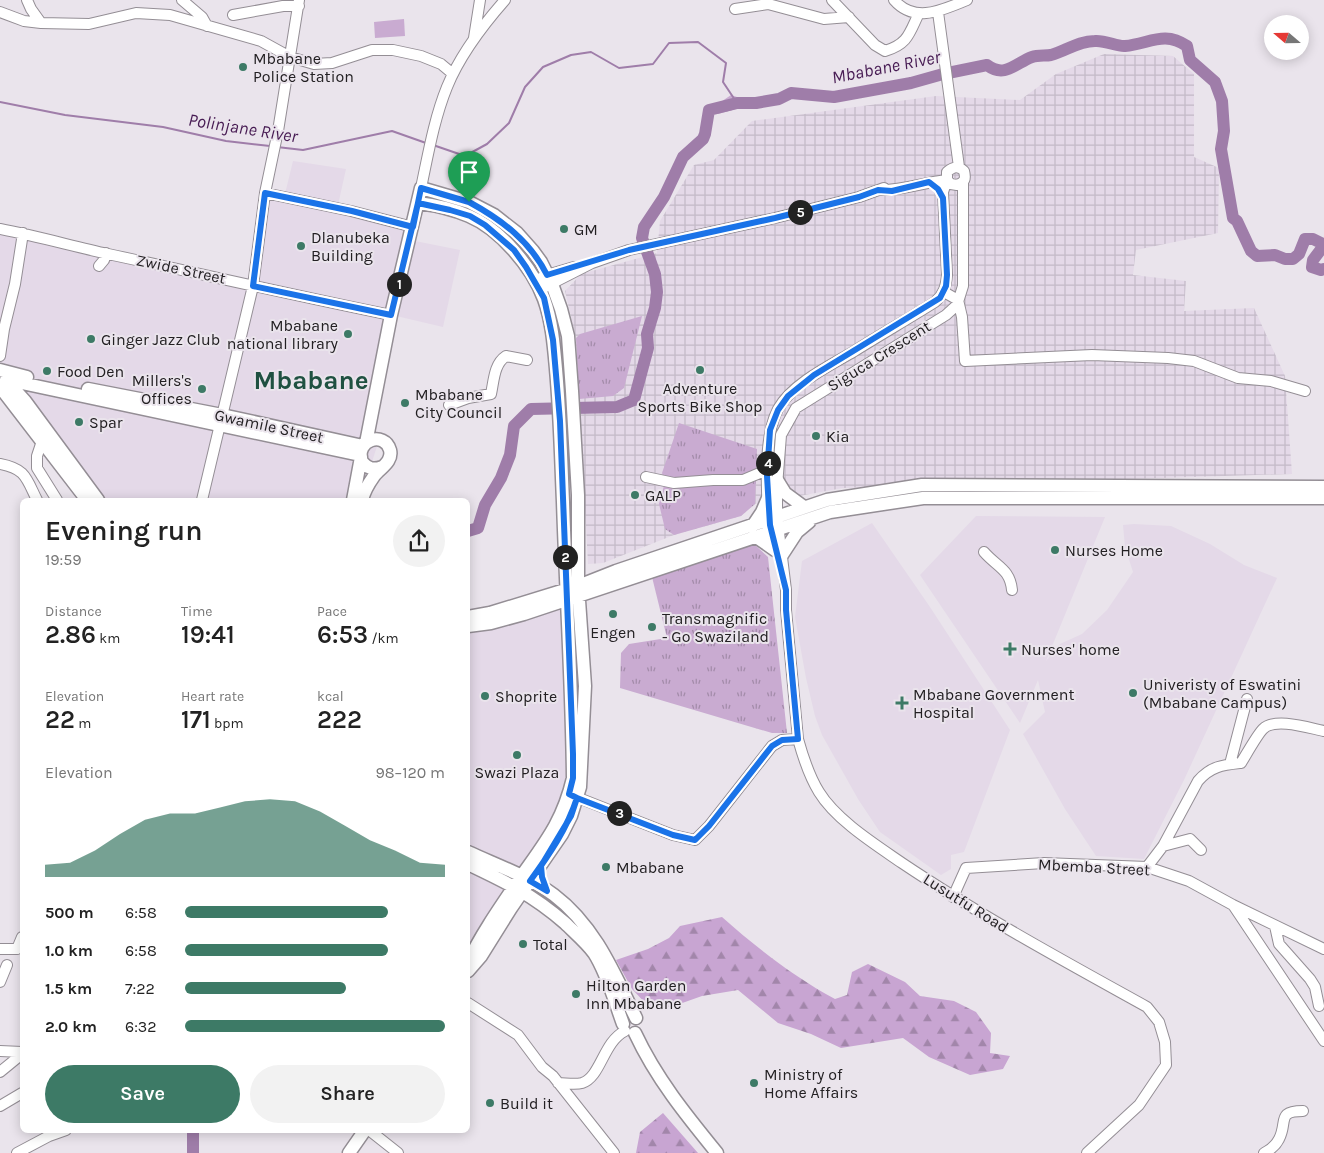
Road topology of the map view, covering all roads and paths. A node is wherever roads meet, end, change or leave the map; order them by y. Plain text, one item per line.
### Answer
1 (27, 0) edge
2 (182, 0) edge
3 (481, 0) edge
4 (505, 0) edge
5 (832, 0) edge
6 (894, 0) edge
7 (967, 0) edge
8 (299, 3) edge
9 (735, 9) dead end
10 (0, 12) edge
11 (494, 12) junction
12 (938, 12) junction
13 (919, 13) junction
14 (233, 14) dead end
15 (849, 18) junction
16 (41, 23) junction
17 (207, 26) junction
18 (473, 42) junction
19 (290, 57) junction
20 (453, 74) junction
21 (959, 167) junction
22 (947, 176) junction
23 (929, 182) junction
24 (963, 183) junction
25 (421, 188) junction
26 (878, 190) junction
27 (265, 193) junction
28 (943, 198) junction
29 (418, 203) junction
30 (413, 227) junction
31 (0, 229) edge
32 (23, 234) junction
33 (106, 253) junction
34 (99, 266) dead end
35 (549, 280) junction
36 (253, 286) junction
37 (537, 286) junction
38 (944, 292) junction
39 (958, 300) junction
40 (391, 315) junction
41 (0, 356) edge
42 (528, 360) dead end
43 (4, 382) edge
44 (1305, 391) dead end
45 (449, 405) dead end
46 (373, 406) junction
47 (221, 420) junction
48 (42, 441) junction
49 (384, 442) junction
50 (362, 450) junction
51 (0, 464) edge
52 (382, 467) junction
53 (767, 470) junction
54 (646, 476) dead end
55 (777, 480) junction
56 (1324, 487) edge
57 (36, 498) edge
58 (56, 498) edge
59 (85, 498) edge
60 (97, 498) edge
61 (202, 498) edge
62 (353, 498) edge
63 (363, 498) edge
64 (768, 498) junction
65 (1324, 498) edge
66 (804, 507) junction
67 (814, 517) junction
68 (774, 524) junction
69 (754, 530) junction
70 (984, 552) dead end
71 (778, 553) junction
72 (577, 554) junction
73 (611, 574) junction
74 (606, 587) junction
75 (1012, 590) dead end
76 (572, 593) junction
77 (524, 614) junction
78 (470, 617) edge
79 (580, 618) junction
80 (470, 626) edge
81 (568, 633) junction
82 (1246, 699) dead end
83 (1324, 731) edge
84 (798, 739) junction
85 (1230, 764) junction
86 (573, 796) junction
87 (1163, 846) junction
88 (1201, 850) dead end
89 (470, 853) edge
90 (470, 865) edge
91 (1147, 867) junction
92 (496, 877) junction
93 (527, 881) junction
94 (547, 891) junction
95 (953, 897) junction
96 (509, 903) junction
97 (1233, 905) junction
98 (1275, 926) junction
99 (20, 941) edge
100 (0, 949) edge
101 (1324, 949) edge
102 (470, 959) edge
103 (8, 965) dead end
104 (470, 969) edge
105 (0, 982) edge
106 (470, 1003) edge
107 (1319, 1006) dead end
108 (628, 1030) junction
109 (1324, 1042) edge
110 (0, 1051) edge
111 (20, 1053) edge
112 (20, 1055) edge
113 (0, 1072) edge
114 (558, 1082) junction
115 (20, 1093) edge
116 (0, 1106) edge
117 (1303, 1111) dead end
118 (58, 1133) edge
119 (363, 1133) edge
120 (373, 1133) edge
121 (17, 1153) edge
122 (349, 1153) edge
123 (398, 1153) edge
124 (614, 1153) edge
125 (717, 1153) edge
126 (1087, 1153) edge
127 (1264, 1153) edge

1 - 16 street
2 - 17 street
3 - 11 street
3 - 18 street
4 - 11 street
5 - 15 street
6 - 13 street
7 - 12 street
8 - 14 street
8 - 19 street
9 - 15 street
10 - 16 street
11 - 18 street
12 - 13 street
12 - 21 street
13 - 15 street
16 - 17 street
17 - 19 street
18 - 20 street
19 - 20 street
19 - 27 street
20 - 25 street
21 - 22 street
21 - 24 street
22 - 23 street
22 - 24 street
22 - 26 street
22 - 28 street
23 - 26 street
23 - 28 street
24 - 39 street
25 - 29 main road
25 - 35 main road
26 - 35 street
27 - 30 street
27 - 36 street
28 - 38 street
29 - 30 main road
29 - 37 main road
30 - 40 main road
31 - 32 street, Zwide Street
32 - 33 street, Zwide Street
32 - 41 street
33 - 34 street
33 - 36 street, Zwide Street
35 - 37 street
35 - 72 main road
36 - 40 street, Zwide Street
36 - 47 street
37 - 76 main road
38 - 39 street
38 - 53 street, Siguca Crescent
39 - 44 street
39 - 55 street, Siguca Crescent
40 - 46 main road
42 - 45 street
43 - 47 main road, Gwamile Street
43 - 47 main road, Gwamile Street
43 - 48 main road
43 - 60 main road
46 - 49 main road
46 - 50 main road
47 - 50 main road, Gwamile Street
47 - 61 street
48 - 58 street
48 - 59 main road
49 - 50 main road
49 - 52 main road
50 - 52 main road
50 - 62 main road
51 - 57 street
52 - 63 main road
53 - 54 street
53 - 64 street, Siguca Crescent
55 - 66 main road
55 - 68 street, Siguca Crescent
56 - 66 main road
64 - 68 street, Siguca Crescent
64 - 69 main road
65 - 67 main road
66 - 68 main road
67 - 68 main road
67 - 71 main road
68 - 69 main road
68 - 71 street, Lusutfu Road
69 - 71 main road
69 - 73 main road
69 - 74 main road
70 - 75 street
71 - 84 street, Lusutfu Road
72 - 73 main road
72 - 76 main road
73 - 76 main road
74 - 76 main road
74 - 79 main road
76 - 77 main road
76 - 78 main road
76 - 79 main road
76 - 81 main road
77 - 80 main road
77 - 81 main road
79 - 86 main road
81 - 86 main road
82 - 85 street
83 - 85 street
84 - 86 street
84 - 95 street, Lusutfu Road
85 - 87 street
86 - 93 main road
87 - 88 street
87 - 91 street
89 - 93 main road
90 - 92 main road
91 - 95 street, Mbemba Street
91 - 97 street, Mbemba Street
92 - 93 main road
92 - 96 main road
93 - 94 main road
93 - 94 main road
93 - 96 main road
93 - 96 main road
93 - 108 main road
94 - 108 main road
95 - 126 street, Lusutfu Road
96 - 102 main road
96 - 104 main road
97 - 98 street, Mbemba Street
97 - 109 street
98 - 101 street, Mbemba Street
98 - 107 street
99 - 100 street
103 - 105 street
106 - 114 street
108 - 114 street
108 - 125 main road
110 - 111 street
112 - 113 street
114 - 124 street
115 - 116 street
117 - 127 street
118 - 121 street
119 - 122 main road
120 - 123 street

